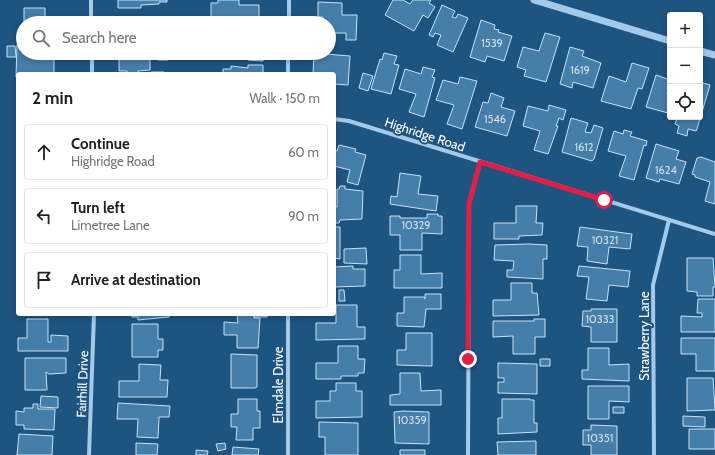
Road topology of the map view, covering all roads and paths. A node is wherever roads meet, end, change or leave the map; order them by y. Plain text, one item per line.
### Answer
1 (91, 0) edge
2 (289, 0) edge
3 (538, 1) edge
4 (91, 16) edge
5 (289, 16) edge
6 (667, 40) edge
7 (703, 52) edge
8 (715, 55) edge
9 (92, 60) edge
10 (288, 60) edge
11 (92, 72) edge
12 (288, 72) edge
13 (336, 119) edge
14 (480, 162) junction
15 (669, 220) junction
16 (715, 234) edge
17 (94, 316) edge
18 (288, 316) edge
19 (89, 455) edge
20 (288, 455) edge
21 (468, 455) edge
22 (654, 455) edge

1 - 4 street
2 - 5 street
3 - 6 street
7 - 8 street
9 - 11 street
10 - 12 street
13 - 14 street, Highridge Road
14 - 15 street, Highridge Road
14 - 21 street
15 - 16 street, Highridge Road
15 - 22 street, Strawberry Lane
17 - 19 street, Fairhill Drive
18 - 20 street, Elmdale Drive

